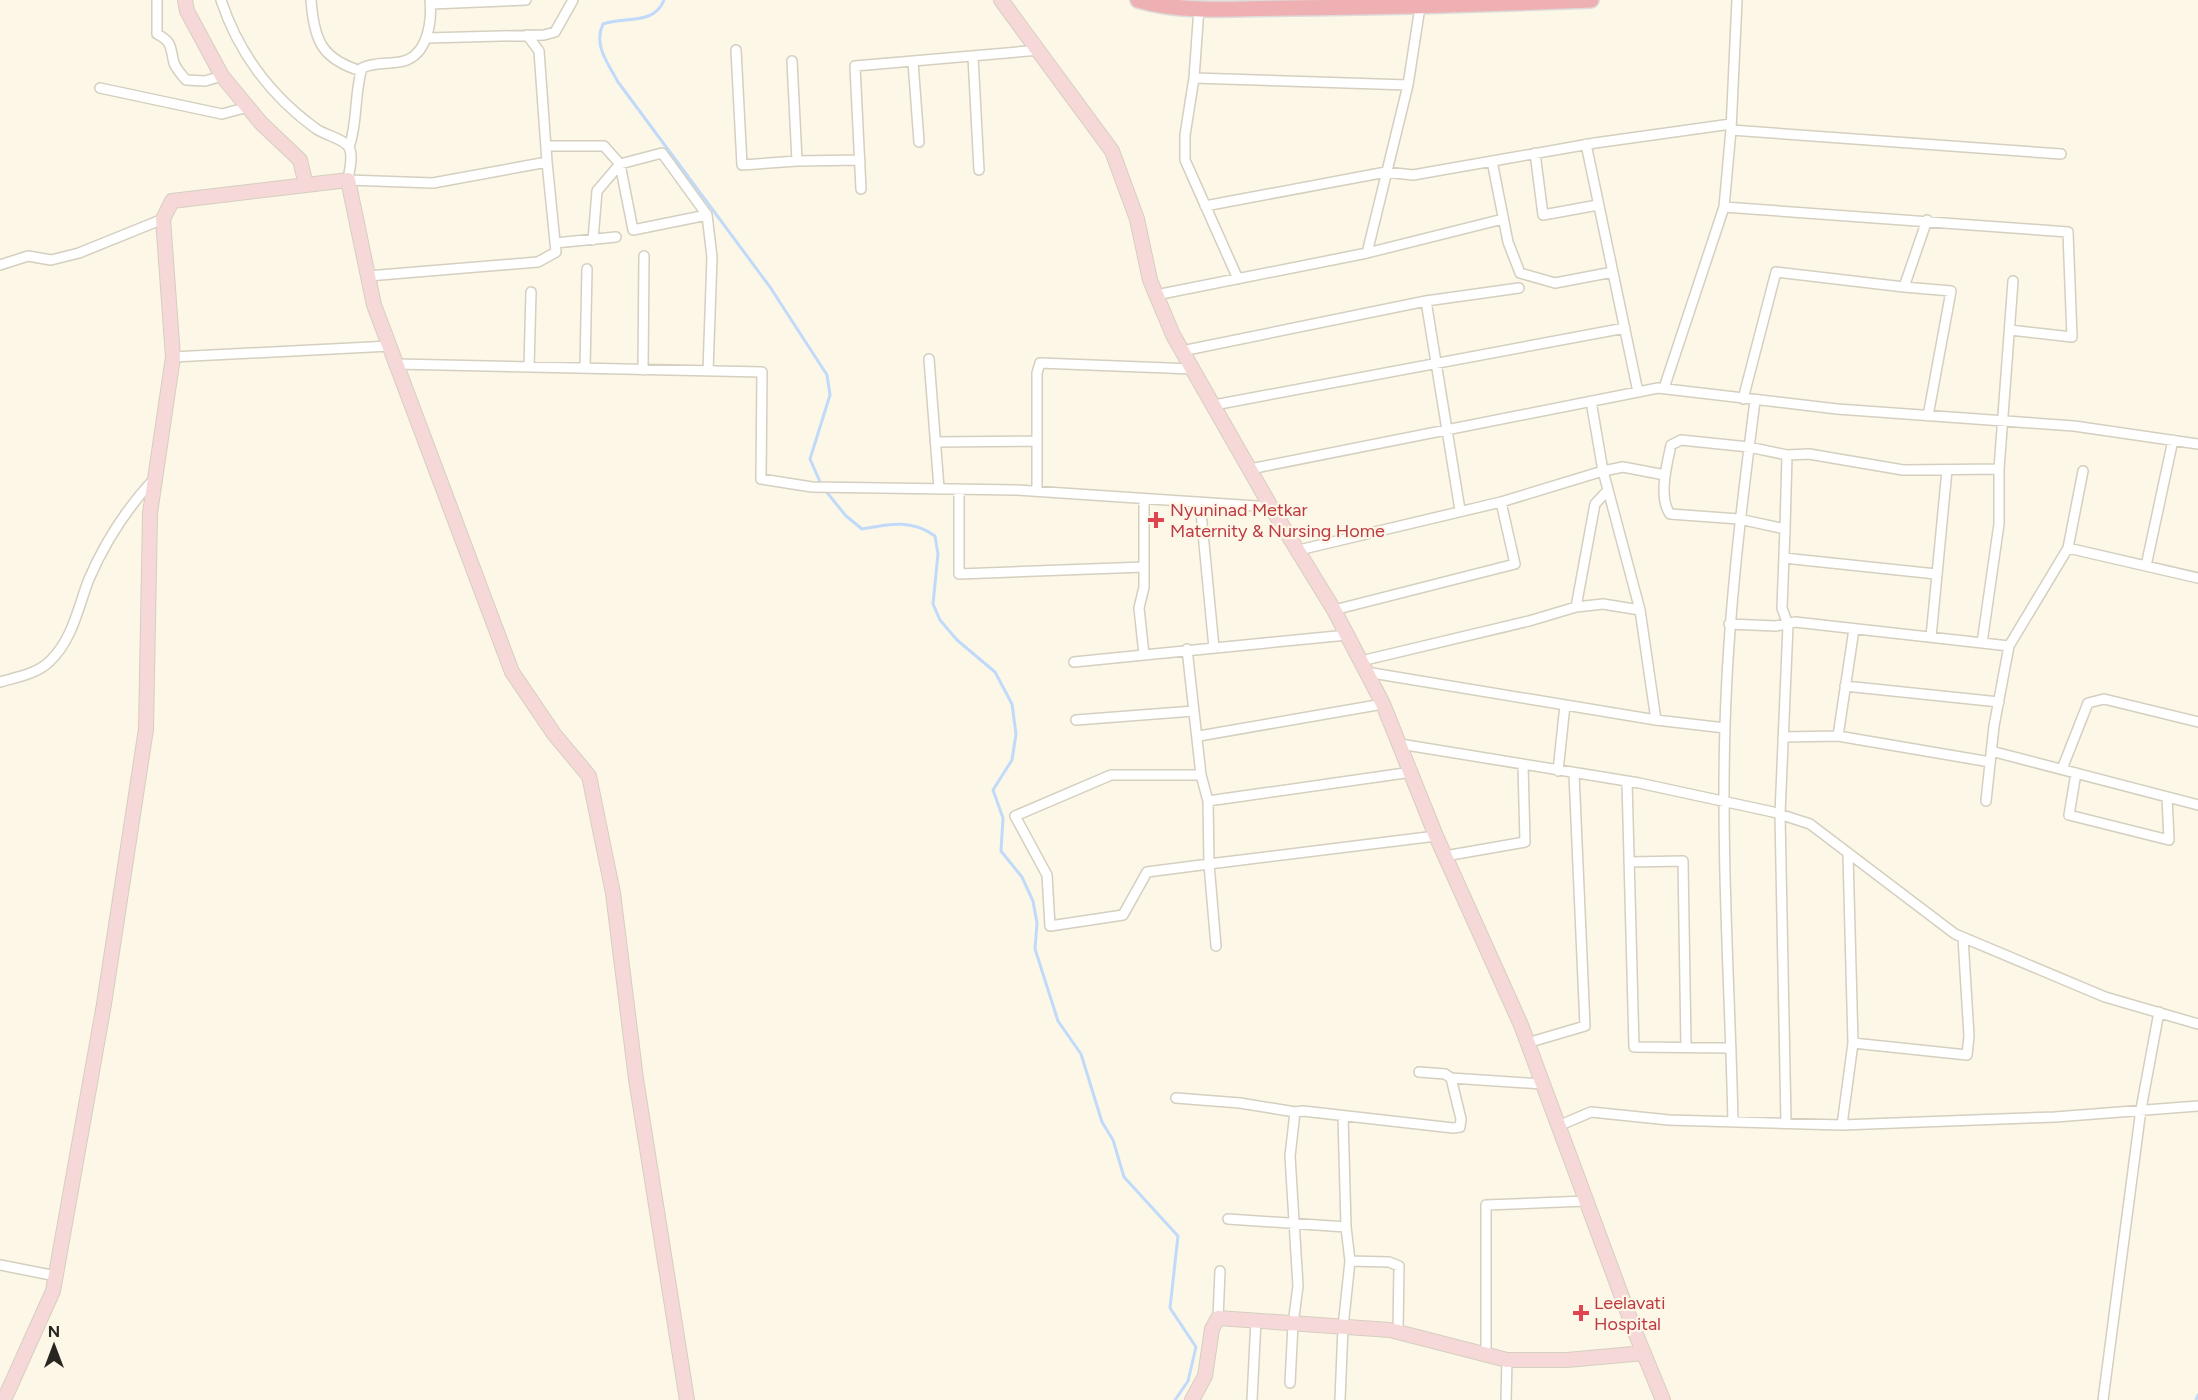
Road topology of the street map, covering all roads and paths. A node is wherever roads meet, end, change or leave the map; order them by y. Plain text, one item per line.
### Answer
1 (157, 0) edge
2 (185, 0) edge
3 (221, 0) edge
4 (311, 0) edge
5 (526, 0) edge
6 (573, 0) edge
7 (1001, 0) edge
8 (1138, 0) edge
9 (1241, 0) edge
10 (1592, 0) edge
11 (1737, 0) edge
12 (430, 2) edge
13 (1155, 2) edge
14 (1487, 2) edge
15 (1420, 7) junction
16 (1199, 8) junction
17 (1220, 8) junction
18 (527, 35) junction
19 (427, 38) junction
20 (736, 50) dead end
21 (1041, 50) junction
22 (973, 57) junction
23 (792, 61) dead end
24 (913, 62) junction
25 (361, 71) junction
26 (222, 76) junction
27 (1194, 78) junction
28 (1408, 85) junction
29 (100, 88) dead end
30 (248, 107) junction
31 (1731, 127) junction
32 (919, 142) dead end
33 (1586, 144) junction
34 (546, 146) junction
35 (349, 147) junction
36 (1536, 153) junction
37 (2061, 154) dead end
38 (860, 160) junction
39 (797, 161) junction
40 (1492, 161) junction
41 (547, 162) junction
42 (620, 164) junction
43 (979, 170) dead end
44 (1386, 172) junction
45 (348, 180) junction
46 (306, 185) junction
47 (861, 189) dead end
48 (1598, 205) junction
49 (1205, 206) junction
50 (1724, 207) junction
51 (707, 215) junction
52 (163, 219) junction
53 (1503, 219) junction
54 (1927, 220) junction
55 (616, 237) dead end
56 (593, 240) junction
57 (555, 243) junction
58 (1367, 254) junction
59 (644, 256) dead end
60 (0, 265) edge
61 (587, 269) dead end
62 (1613, 272) junction
63 (368, 276) junction
64 (1238, 279) junction
65 (2013, 281) dead end
66 (1904, 287) junction
67 (1519, 288) dead end
68 (531, 292) dead end
69 (1156, 295) junction
70 (1426, 301) junction
71 (1625, 328) junction
72 (2010, 330) junction
73 (390, 346) junction
74 (1182, 351) junction
75 (173, 357) junction
76 (929, 359) dead end
77 (1436, 363) junction
78 (397, 364) junction
79 (529, 367) junction
80 (585, 368) junction
81 (1193, 369) junction
82 (643, 370) junction
83 (708, 371) junction
84 (1664, 388) junction
85 (1638, 392) junction
86 (1743, 399) junction
87 (1591, 401) junction
88 (1755, 401) junction
89 (1215, 405) junction
90 (1928, 416) junction
91 (2002, 421) junction
92 (1446, 430) junction
93 (2173, 440) junction
94 (1036, 441) junction
95 (935, 442) junction
96 (2198, 444) edge
97 (1749, 447) junction
98 (1786, 455) junction
99 (1250, 469) junction
100 (1999, 469) junction
101 (1947, 470) junction
102 (1604, 471) junction
103 (2083, 471) dead end
104 (1665, 475) junction
105 (154, 479) junction
106 (939, 489) junction
107 (958, 489) junction
108 (1608, 490) junction
109 (1037, 491) junction
110 (1144, 499) junction
111 (1200, 502) junction
112 (1500, 502) junction
113 (1271, 507) junction
114 (1460, 510) junction
115 (1739, 519) junction
116 (1785, 529) junction
117 (2068, 548) junction
118 (1299, 550) junction
119 (1784, 558) junction
120 (2146, 566) junction
121 (1144, 567) junction
122 (1936, 573) junction
123 (2198, 578) edge
124 (1576, 607) junction
125 (1334, 610) junction
126 (1640, 610) junction
127 (1730, 624) junction
128 (1788, 625) junction
129 (1854, 629) junction
130 (1347, 635) junction
131 (1931, 637) junction
132 (1982, 643) junction
133 (2009, 646) junction
134 (1214, 648) junction
135 (1187, 649) junction
136 (1144, 655) junction
137 (1074, 662) dead end
138 (1364, 666) junction
139 (0, 682) edge
140 (1845, 687) junction
141 (1998, 702) junction
142 (1383, 704) junction
143 (1565, 705) junction
144 (1194, 711) junction
145 (1076, 720) dead end
146 (1656, 720) junction
147 (2198, 722) edge
148 (1725, 728) junction
149 (1199, 736) junction
150 (1838, 736) junction
151 (1783, 737) junction
152 (1400, 744) junction
153 (1991, 751) junction
154 (1990, 762) junction
155 (1522, 765) junction
156 (2062, 769) junction
157 (1412, 771) junction
158 (1558, 771) junction
159 (2076, 773) junction
160 (1574, 774) junction
161 (1202, 775) junction
162 (1627, 781) junction
163 (2167, 797) junction
164 (1208, 801) junction
165 (1986, 801) dead end
166 (1725, 802) junction
167 (2198, 805) edge
168 (1780, 814) junction
169 (1436, 836) junction
170 (1848, 855) junction
171 (1444, 856) junction
172 (1629, 862) junction
173 (1209, 864) junction
174 (1963, 938) junction
175 (1216, 945) dead end
176 (2158, 1012) junction
177 (2198, 1023) edge
178 (1527, 1043) junction
179 (1853, 1043) junction
180 (1686, 1047) junction
181 (1731, 1048) junction
182 (1419, 1072) dead end
183 (1451, 1077) junction
184 (1542, 1084) junction
185 (1176, 1098) dead end
186 (2198, 1106) edge
187 (2141, 1109) junction
188 (1295, 1112) junction
189 (1343, 1116) junction
190 (1733, 1122) junction
191 (1786, 1123) junction
192 (1842, 1125) junction
193 (1558, 1126) junction
194 (1586, 1201) junction
195 (1228, 1219) dead end
196 (1294, 1224) junction
197 (1346, 1227) junction
198 (1350, 1261) junction
199 (0, 1264) edge
200 (1220, 1271) dead end
201 (56, 1276) junction
202 (1218, 1318) junction
203 (1256, 1321) junction
204 (1293, 1324) junction
205 (1343, 1327) junction
206 (1398, 1332) junction
207 (1644, 1353) junction
208 (1486, 1355) junction
209 (1507, 1360) junction
210 (1290, 1383) dead end
211 (5, 1400) edge
212 (687, 1400) edge
213 (1192, 1400) edge
214 (1252, 1400) edge
215 (1340, 1400) edge
216 (1506, 1400) edge
217 (1663, 1400) edge
218 (2103, 1400) edge

1 - 26 street
2 - 26 main road
3 - 35 street
4 - 25 street
5 - 12 street
6 - 18 street
7 - 21 main road
8 - 13 main road
9 - 17 street
10 - 14 main road
11 - 31 street
12 - 19 street
13 - 16 main road
14 - 15 main road
15 - 17 main road
15 - 28 street
16 - 17 main road
16 - 27 street
18 - 19 street
18 - 34 street
19 - 25 street
20 - 39 street
21 - 22 street
21 - 69 main road
22 - 24 street
22 - 43 street
23 - 39 street
24 - 32 street
24 - 38 street
25 - 35 street
26 - 30 main road
27 - 28 street
27 - 49 street
28 - 44 street
29 - 30 street
30 - 46 main road
31 - 33 street
31 - 37 street
31 - 50 street
33 - 36 street
33 - 48 street
34 - 41 street
34 - 42 street
35 - 45 street
36 - 40 street
36 - 48 street
38 - 39 street
38 - 47 street
40 - 44 street
40 - 53 street
41 - 45 street
41 - 57 street
42 - 51 street
42 - 51 street
42 - 56 street
44 - 49 street
44 - 58 street
45 - 46 main road
45 - 63 main road
46 - 52 main road
48 - 62 street
49 - 64 street
50 - 54 street
50 - 84 street
51 - 83 street
52 - 60 street
52 - 75 main road
53 - 58 street
53 - 62 street
54 - 66 street
54 - 72 street
55 - 56 street
56 - 57 street
57 - 63 street
58 - 64 street
59 - 82 street
61 - 80 street
62 - 71 street
63 - 73 main road
64 - 69 street
65 - 72 street
66 - 86 street
66 - 90 street
67 - 70 street
68 - 79 street
69 - 74 main road
70 - 74 street
70 - 77 street
71 - 77 street
71 - 85 street
72 - 91 street
73 - 75 street
73 - 78 main road
74 - 81 main road
75 - 105 main road
76 - 95 street
77 - 89 street
77 - 92 street
78 - 79 street
78 - 212 main road
79 - 80 street
80 - 82 street
81 - 89 main road
81 - 94 street
82 - 83 street
83 - 106 street
84 - 85 street
84 - 86 street
85 - 87 street
86 - 88 street
87 - 92 street
87 - 102 street
88 - 90 street
88 - 97 street
89 - 99 main road
90 - 91 street
91 - 93 street
91 - 100 street
92 - 99 street
92 - 114 street
93 - 96 street
93 - 120 street
94 - 95 street
94 - 109 street
95 - 106 street
97 - 98 street
97 - 104 street
97 - 115 street
98 - 101 street
98 - 116 street
99 - 113 main road
100 - 101 street
100 - 132 street
101 - 122 street
102 - 104 street
102 - 108 street
102 - 112 street
103 - 117 street
104 - 115 street
105 - 139 street
105 - 201 main road
106 - 107 street
107 - 109 street
107 - 121 street
108 - 124 street
108 - 126 street
109 - 110 street
110 - 111 street
110 - 121 street
111 - 113 street
111 - 134 street
112 - 114 street
112 - 125 street
113 - 118 main road
114 - 118 street
115 - 116 street
115 - 127 street
116 - 119 street
117 - 120 street
117 - 133 street
118 - 125 main road
119 - 122 street
119 - 128 street
120 - 123 street
121 - 136 street
122 - 131 street
124 - 126 street
124 - 138 street
125 - 130 main road
126 - 146 street
127 - 128 street
127 - 148 street
128 - 129 street
128 - 151 street
129 - 131 street
129 - 140 street
130 - 134 street
130 - 138 main road
131 - 132 street
132 - 133 street
133 - 141 street
134 - 135 street
135 - 136 street
135 - 144 street
136 - 137 street
138 - 142 main road
138 - 143 street
140 - 141 street
140 - 150 street
141 - 153 street
142 - 149 street
142 - 152 main road
143 - 146 street
143 - 158 street
144 - 145 street
144 - 149 street
146 - 148 street
147 - 156 street
148 - 166 street
149 - 161 street
150 - 151 street
150 - 154 street
151 - 168 street
152 - 155 street
152 - 157 main road
153 - 154 street
153 - 156 street
154 - 165 street
155 - 158 street
155 - 171 street
156 - 159 street
157 - 164 street
157 - 169 main road
158 - 160 street
159 - 163 street
159 - 163 street
160 - 162 street
160 - 178 street
161 - 164 street
161 - 173 street
162 - 166 street
162 - 172 street
163 - 167 street
164 - 173 street
166 - 168 street
166 - 181 street
168 - 170 street
168 - 191 street
169 - 171 main road
169 - 173 street
170 - 174 street
170 - 179 street
171 - 178 main road
172 - 180 street
172 - 180 street
173 - 175 street
174 - 176 street
174 - 179 street
176 - 177 street
176 - 187 street
178 - 184 main road
179 - 192 street
180 - 181 street
181 - 190 street
182 - 183 street
183 - 184 street
183 - 189 street
184 - 193 main road
185 - 188 street
186 - 187 street
187 - 192 street
187 - 218 street
188 - 189 street
188 - 196 street
189 - 197 street
190 - 191 street
190 - 193 street
191 - 192 street
193 - 194 main road
194 - 207 main road
194 - 208 street
195 - 196 street
196 - 197 street
196 - 204 street
197 - 198 street
198 - 205 street
198 - 206 street
199 - 201 street
200 - 202 street
201 - 211 main road
202 - 203 main road
202 - 213 main road
203 - 204 main road
203 - 214 street
204 - 205 main road
204 - 210 street
205 - 206 main road
205 - 215 street
206 - 208 main road
207 - 209 main road
207 - 217 main road
208 - 209 main road
209 - 216 street

